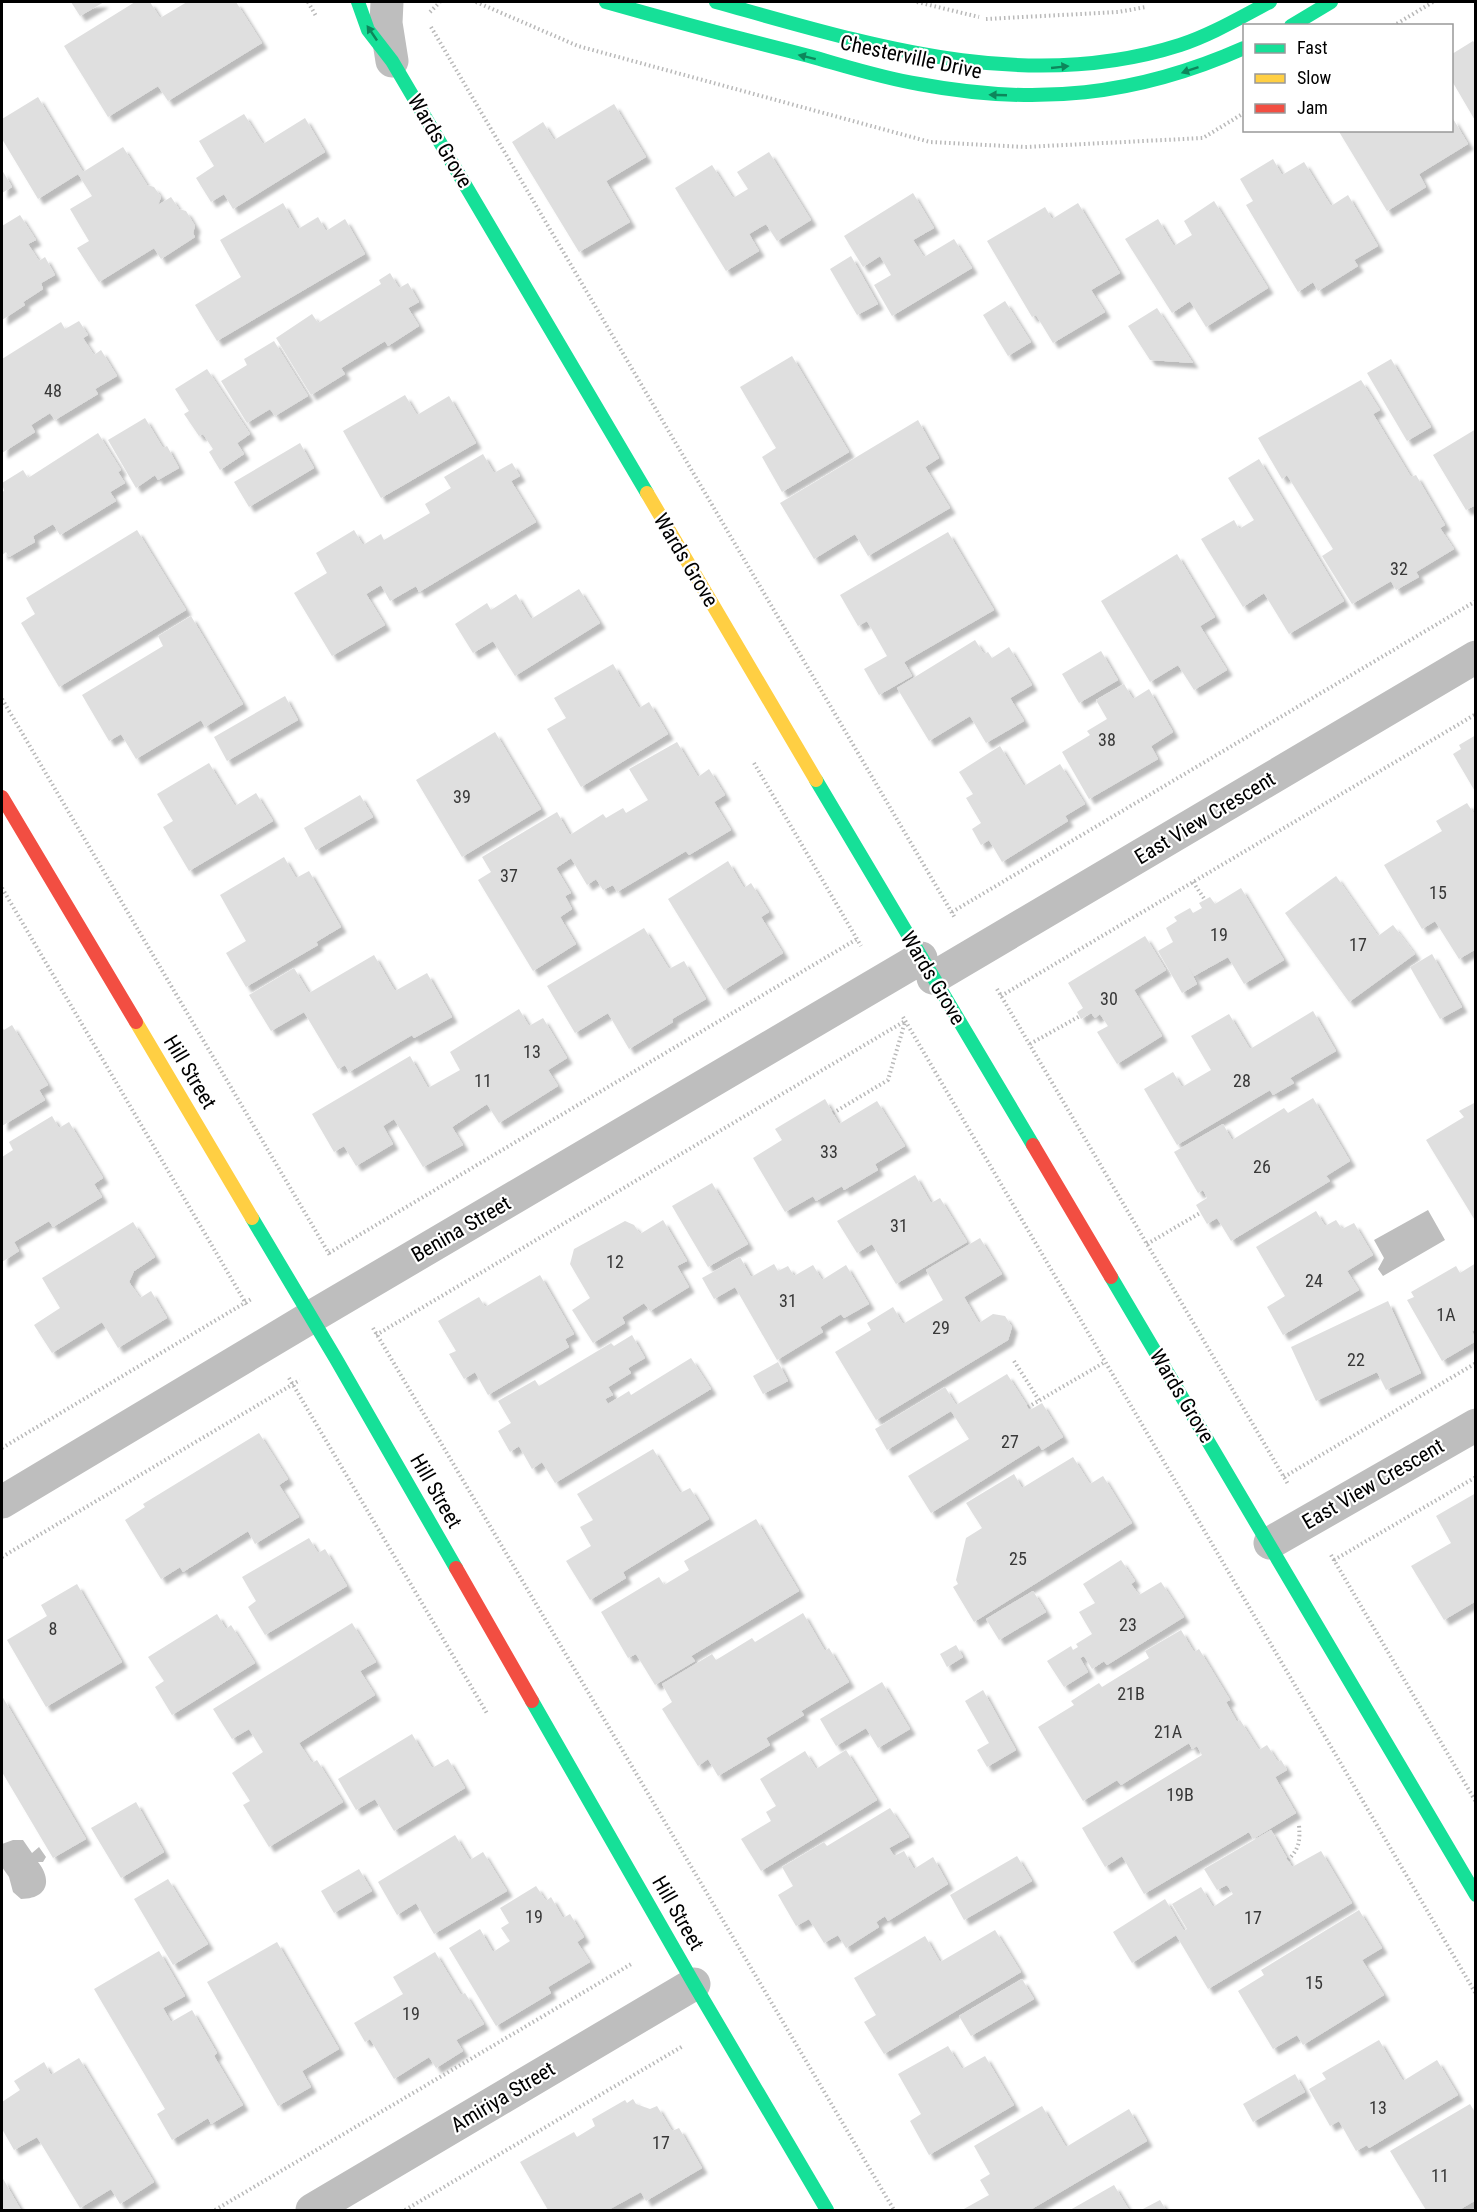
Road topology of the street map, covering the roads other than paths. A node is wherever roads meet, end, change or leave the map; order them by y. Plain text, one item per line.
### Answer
1 (358, 2) edge
2 (387, 2) edge
3 (606, 2) edge
4 (716, 2) edge
5 (1270, 2) edge
6 (1331, 2) edge
7 (1294, 24) edge
8 (1243, 49) edge
9 (392, 61) junction
10 (1476, 657) edge
11 (2, 797) edge
12 (927, 968) junction
13 (311, 1317) junction
14 (1476, 1425) edge
15 (2, 1502) edge
16 (1270, 1543) junction
17 (1476, 1895) edge
18 (694, 1984) junction
19 (312, 2211) edge
20 (827, 2211) edge

9 -> 1 street, Wards Grove
2 - 9 street, Wards Grove
8 -> 3 street, Chesterville Drive
4 -> 5 street, Chesterville Drive
6 - 7 street
9 - 12 street, Wards Grove
10 - 12 street, East View Crescent
11 - 13 street, Hill Street
12 - 13 street, Benina Street
12 - 16 street, Wards Grove
13 - 15 street, Benina Street
13 - 18 street, Hill Street
14 - 16 street, East View Crescent
16 - 17 street, Wards Grove
18 - 19 street, Amiriya Street
18 - 20 street, Hill Street

